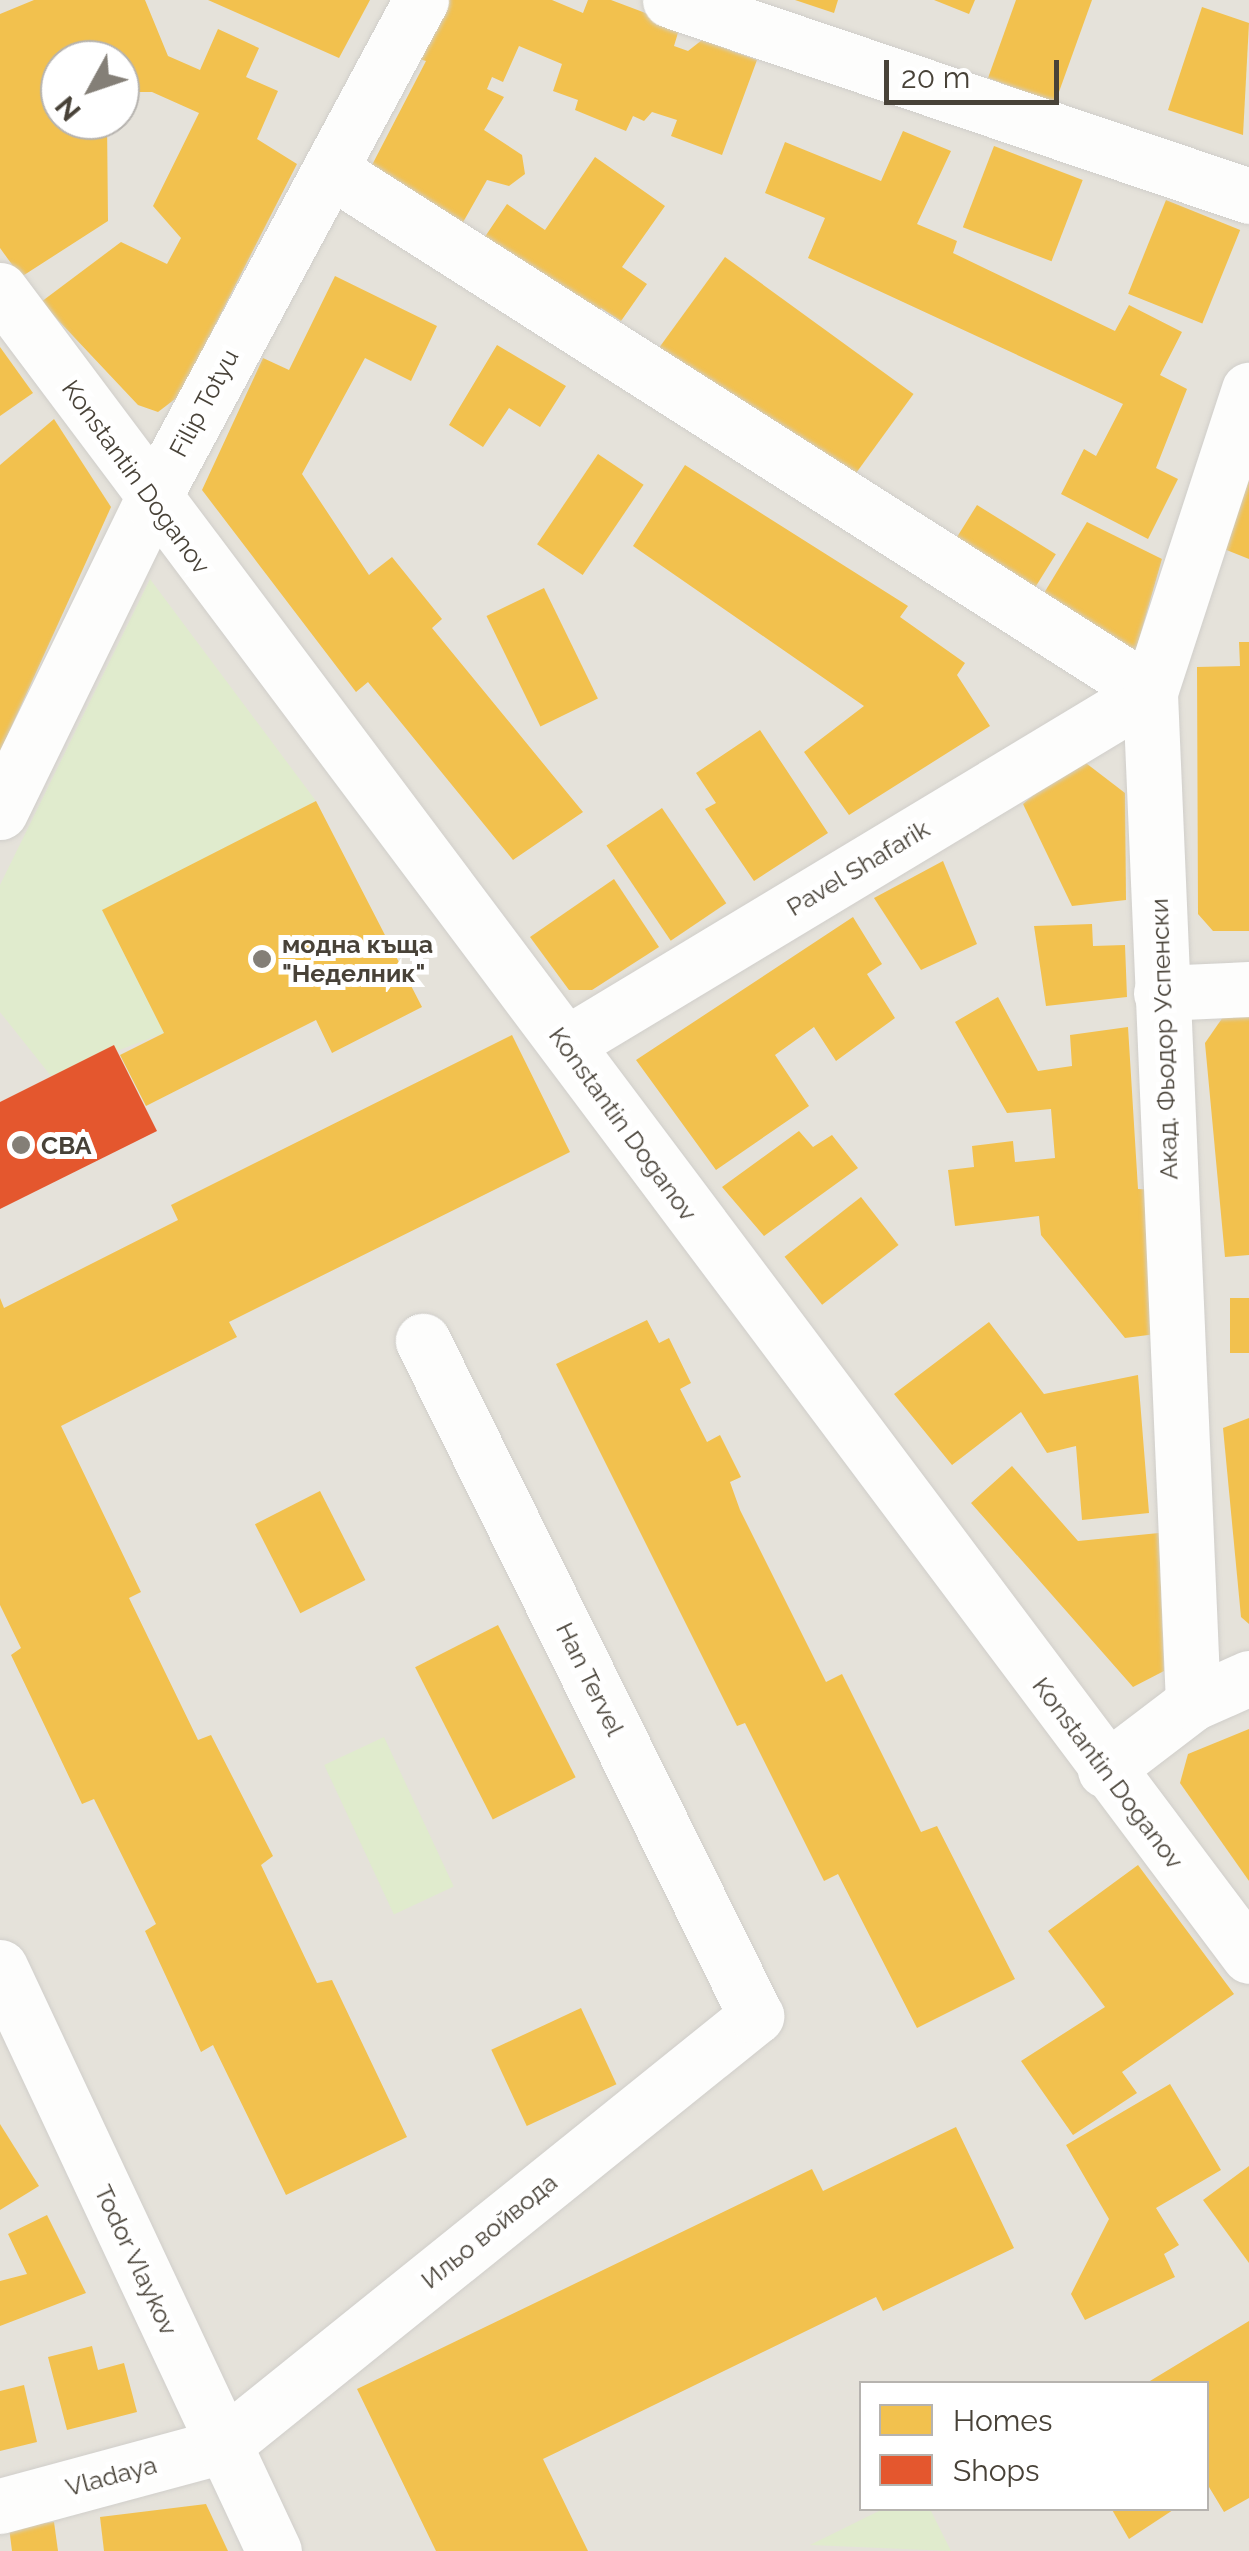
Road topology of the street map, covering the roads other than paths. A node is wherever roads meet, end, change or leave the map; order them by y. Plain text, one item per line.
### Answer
1 (420, 0) edge
2 (670, 0) edge
3 (330, 170) junction
4 (1249, 196) edge
5 (0, 290) edge
6 (1249, 390) edge
7 (151, 502) junction
8 (1150, 692) junction
9 (0, 812) edge
10 (1249, 988) edge
11 (1162, 993) junction
12 (566, 1044) junction
13 (423, 1341) dead end
14 (1249, 1678) edge
15 (1194, 1703) junction
16 (1104, 1770) junction
17 (1249, 1956) edge
18 (0, 1967) edge
19 (756, 2016) joint
20 (222, 2446) junction
21 (0, 2506) edge
22 (274, 2551) edge

1 - 3 street, Filip Totyu
2 - 4 street
3 - 7 street, Filip Totyu
3 - 8 street
5 - 7 street, Konstantin Doganov
6 - 8 street, Акад. Фьодор Успенски
7 - 9 street, Filip Totyu
7 - 12 street, Konstantin Doganov
8 - 11 street, Акад. Фьодор Успенски
8 - 12 street, Pavel Shafarik
10 - 11 street
11 - 15 street, Акад. Фьодор Успенски
12 - 16 street, Konstantin Doganov
13 - 19 street, Han Tervel
14 - 15 street
15 - 16 street
16 - 17 street, Konstantin Doganov
18 - 20 street, Todor Vlaykov
19 - 20 street, Ильо войвода
20 - 21 street, Vladaya
20 - 22 street, Todor Vlaykov

